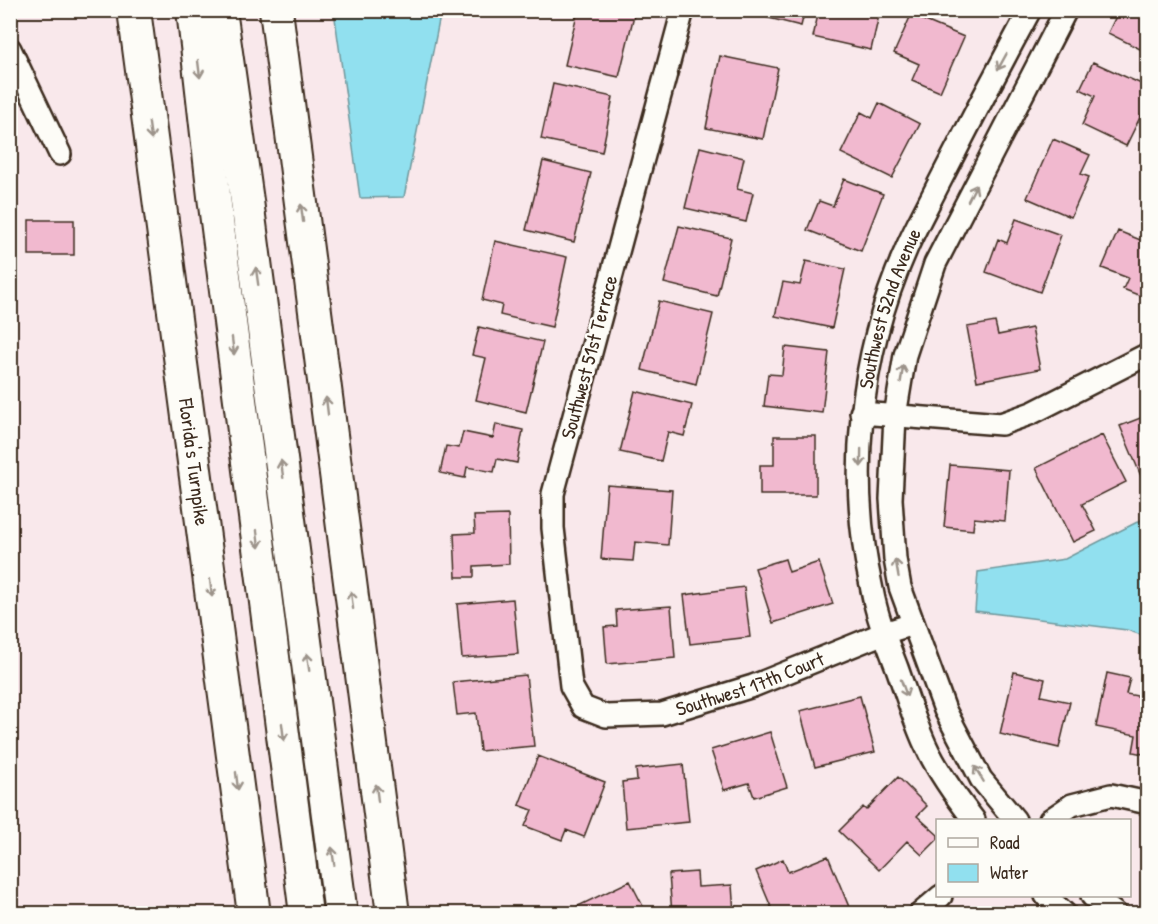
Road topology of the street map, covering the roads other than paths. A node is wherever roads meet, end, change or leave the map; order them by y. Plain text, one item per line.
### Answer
1 (134, 10) edge
2 (193, 10) edge
3 (220, 10) edge
4 (276, 10) edge
5 (683, 10) edge
6 (1029, 11) edge
7 (1062, 19) edge
8 (10, 49) edge
9 (60, 154) dead end
10 (1148, 354) edge
11 (861, 413) junction
12 (895, 416) junction
13 (913, 624) junction
14 (884, 633) junction
15 (583, 707) joint
16 (1148, 803) edge
17 (973, 819) edge
18 (1014, 819) edge
19 (1051, 819) edge
20 (940, 897) edge
21 (1047, 897) edge
22 (1093, 897) edge
23 (254, 914) edge
24 (306, 914) edge
25 (341, 914) edge
26 (393, 914) edge
27 (920, 914) edge
28 (1065, 914) edge
29 (1116, 914) edge

1 -> 23 highway, Florida's Turnpike
2 -> 24 highway
25 -> 3 highway
26 -> 4 highway
5 - 15 street, Southwest 51st Terrace
6 - 7 street
6 -> 11 street, Southwest 52nd Avenue
12 -> 7 street, Southwest 52nd Avenue
8 - 9 street
10 - 12 street
11 - 12 street
11 -> 14 street, Southwest 52nd Avenue
13 -> 12 street, Southwest 52nd Avenue
13 - 14 street, Southwest 17th Court
18 -> 13 street, Southwest 52nd Avenue
14 - 15 street, Southwest 17th Court
14 -> 17 street, Southwest 52nd Avenue
16 - 19 street
20 - 27 street
21 - 28 street
22 - 29 street

